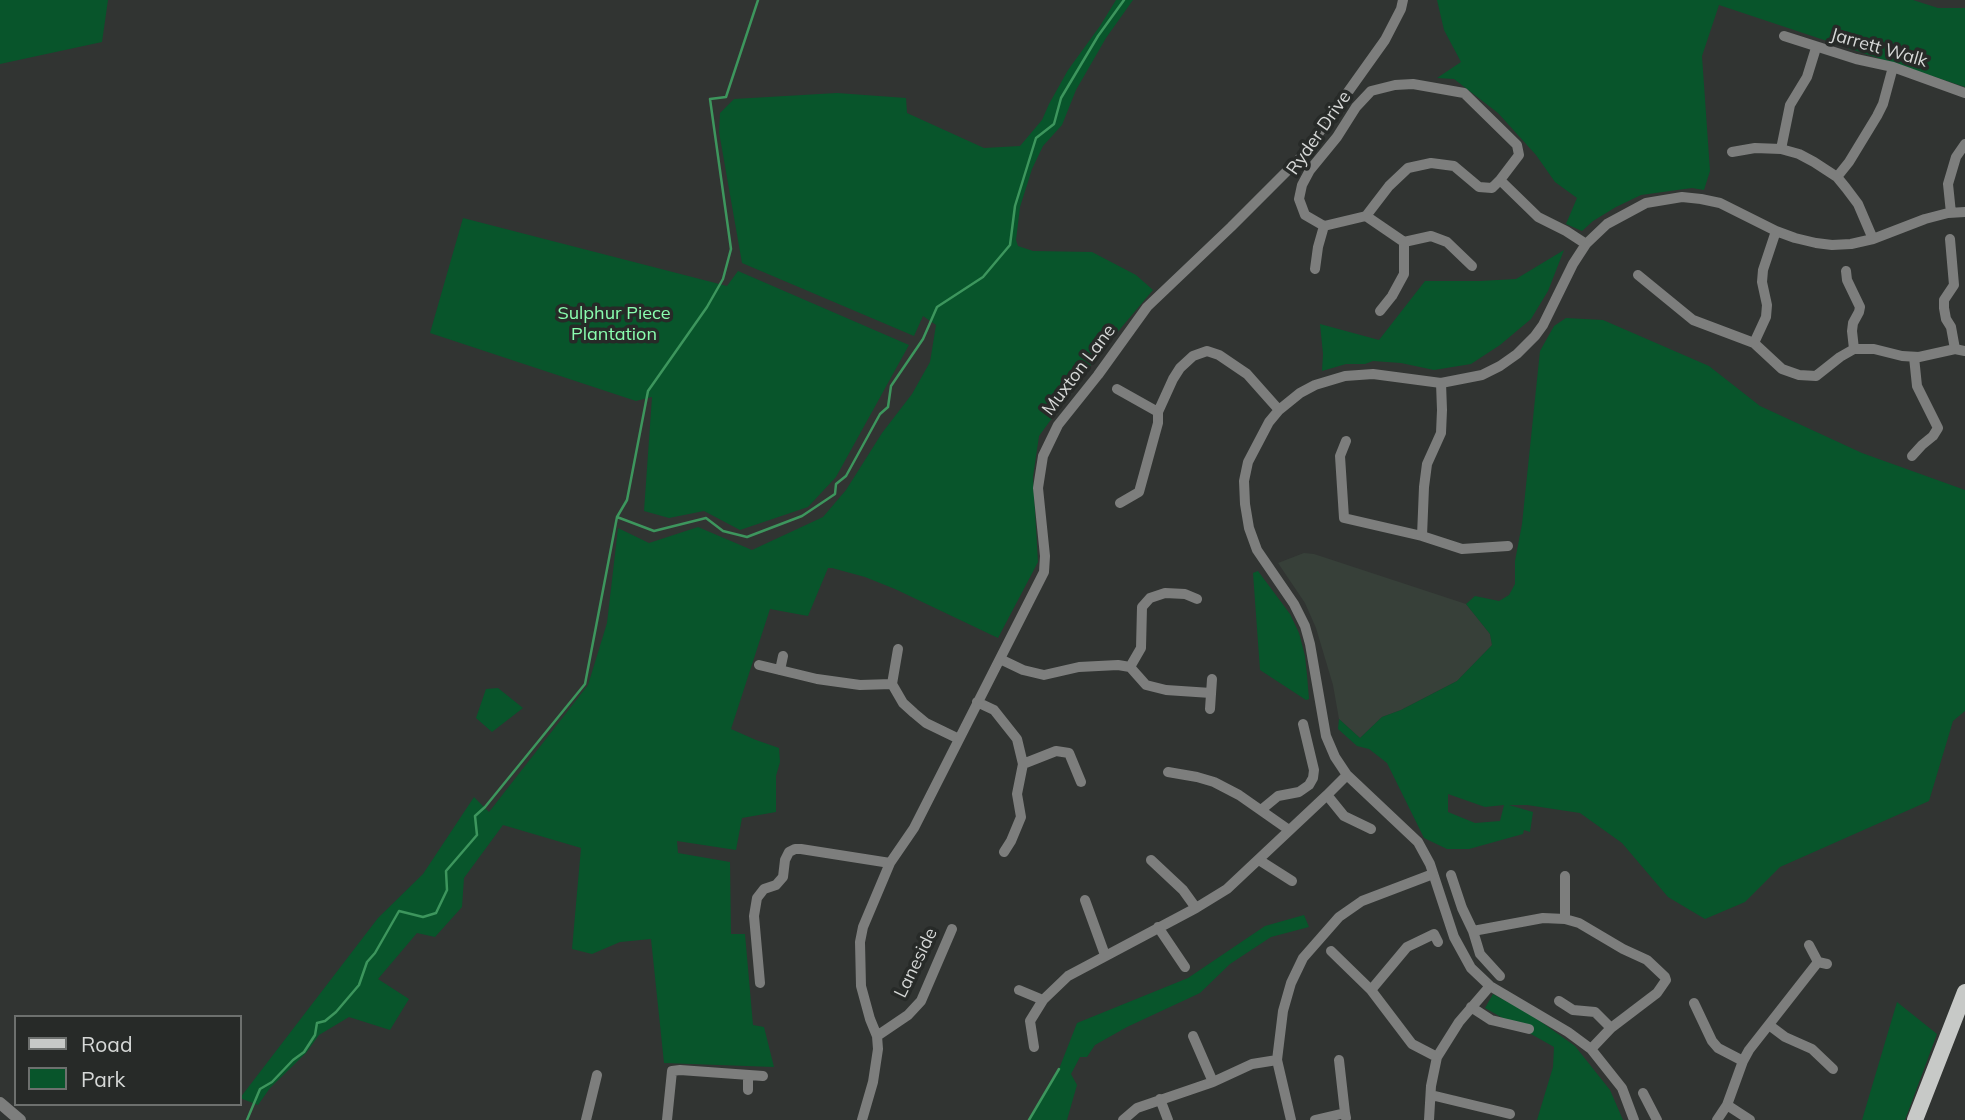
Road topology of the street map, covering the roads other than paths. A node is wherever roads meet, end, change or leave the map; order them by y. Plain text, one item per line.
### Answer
1 (1403, 0) edge
2 (1784, 36) dead end
3 (1816, 48) junction
4 (1893, 67) junction
5 (1965, 93) edge
6 (1965, 144) edge
7 (1781, 149) junction
8 (1732, 152) dead end
9 (1837, 177) junction
10 (1500, 180) junction
11 (1965, 212) edge
12 (1951, 213) junction
13 (1366, 216) junction
14 (1324, 226) junction
15 (1776, 231) junction
16 (1873, 239) junction
17 (1950, 239) dead end
18 (1404, 242) junction
19 (1586, 244) junction
20 (1472, 266) dead end
21 (1315, 269) dead end
22 (1846, 271) dead end
23 (1638, 275) dead end
24 (1380, 312) dead end
25 (1754, 343) junction
26 (1854, 349) junction
27 (1960, 350) edge
28 (1914, 357) junction
29 (1441, 383) junction
30 (1117, 389) dead end
31 (1279, 410) junction
32 (1158, 412) junction
33 (1346, 441) dead end
34 (1912, 456) dead end
35 (1121, 503) dead end
36 (1422, 536) junction
37 (1508, 545) dead end
38 (1197, 599) dead end
39 (898, 649) dead end
40 (783, 656) dead end
41 (1000, 659) junction
42 (759, 664) dead end
43 (1130, 667) junction
44 (780, 670) junction
45 (1212, 679) dead end
46 (892, 684) junction
47 (1211, 693) junction
48 (978, 702) junction
49 (1210, 709) dead end
50 (1301, 733) dead end
51 (959, 740) junction
52 (1023, 764) junction
53 (1348, 775) junction
54 (1081, 782) dead end
55 (1162, 782) dead end
56 (1327, 795) junction
57 (1261, 810) junction
58 (1371, 828) dead end
59 (1289, 830) junction
60 (1004, 852) dead end
61 (1151, 860) dead end
62 (1259, 860) junction
63 (890, 863) junction
64 (1433, 874) junction
65 (1282, 875) junction
66 (1451, 875) dead end
67 (1292, 881) dead end
68 (1568, 882) dead end
69 (1275, 886) dead end
70 (1085, 900) dead end
71 (1196, 908) junction
72 (1565, 919) junction
73 (1158, 927) junction
74 (952, 929) dead end
75 (1473, 931) junction
76 (1434, 934) dead end
77 (1809, 945) dead end
78 (1331, 951) dead end
79 (1105, 955) junction
80 (1185, 967) dead end
81 (1500, 976) dead end
82 (760, 983) dead end
83 (1490, 986) junction
84 (1019, 990) dead end
85 (1371, 990) junction
86 (1965, 992) edge
87 (1043, 1000) junction
88 (1559, 1001) dead end
89 (1694, 1003) dead end
90 (1471, 1007) junction
91 (1769, 1025) junction
92 (1611, 1028) junction
93 (1529, 1030) dead end
94 (877, 1036) junction
95 (1193, 1036) dead end
96 (1034, 1047) dead end
97 (1591, 1049) junction
98 (1437, 1057) junction
99 (1278, 1060) junction
100 (1339, 1060) dead end
101 (1743, 1062) junction
102 (1833, 1069) dead end
103 (597, 1075) dead end
104 (748, 1075) junction
105 (763, 1076) dead end
106 (1213, 1082) junction
107 (748, 1090) dead end
108 (1643, 1093) dead end
109 (1431, 1095) junction
110 (1160, 1099) junction
111 (0, 1102) edge
112 (1727, 1105) junction
113 (1510, 1114) dead end
114 (1345, 1117) edge
115 (20, 1120) edge
116 (586, 1120) edge
117 (667, 1120) edge
118 (862, 1120) edge
119 (1123, 1120) edge
120 (1168, 1120) edge
121 (1291, 1120) edge
122 (1315, 1120) edge
123 (1429, 1120) edge
124 (1634, 1120) edge
125 (1657, 1120) edge
126 (1717, 1120) edge
127 (1750, 1120) edge
128 (1915, 1120) edge

1 - 41 street, Muxton Lane
2 - 3 street, Jarrett Walk
3 - 4 street, Jarrett Walk
3 - 7 street
4 - 5 street, Jarrett Walk
4 - 9 street
6 - 12 street
7 - 8 street
7 - 9 street
9 - 16 street
10 - 13 street
10 - 14 street, Ryder Drive
10 - 19 street
11 - 12 street
12 - 16 street
13 - 14 street
13 - 18 street
14 - 21 street
15 - 16 street
15 - 19 street
15 - 25 street
17 - 27 street
18 - 20 street
18 - 24 street
19 - 29 street
22 - 26 street
23 - 25 street
25 - 26 street
26 - 28 street
27 - 28 street
28 - 34 street
29 - 31 street
29 - 36 street
30 - 32 street
31 - 32 street
31 - 53 street
32 - 35 street
33 - 36 street
36 - 37 street
38 - 43 street
39 - 46 street
40 - 44 street
41 - 43 street
41 - 48 street, Muxton Lane
42 - 44 street
43 - 47 street
44 - 46 street
45 - 47 street
46 - 51 street
47 - 49 street
48 - 51 street, Muxton Lane
48 - 52 street
50 - 57 street
51 - 63 street, Muxton Lane
52 - 54 street
52 - 60 street
53 - 56 street
53 - 64 street
55 - 57 street
56 - 58 street
56 - 59 street
57 - 59 street
59 - 62 street
61 - 71 street
62 - 65 street
62 - 71 street
63 - 82 street
63 - 94 street, Muxton Lane
64 - 83 street
64 - 99 street
65 - 67 street
65 - 69 street
66 - 75 street
68 - 72 street
70 - 79 street
71 - 73 street
72 - 75 street
72 - 92 street
73 - 79 street
73 - 80 street
74 - 94 street, Laneside
75 - 81 street
76 - 85 street
77 - 91 street
78 - 85 street
79 - 87 street
83 - 90 street
83 - 97 street
84 - 87 street
85 - 98 street
86 - 128 main road
87 - 96 street
88 - 92 street
89 - 101 street
90 - 93 street
90 - 98 street
91 - 101 street
91 - 102 street
92 - 97 street
94 - 118 street, Muxton Lane
95 - 106 street
97 - 124 street
98 - 109 street
99 - 106 street
99 - 121 street
100 - 114 street
101 - 112 street
103 - 116 street
104 - 105 street
104 - 107 street
104 - 117 street
106 - 110 street
108 - 125 street
109 - 113 street
109 - 123 street
110 - 119 street
110 - 120 street
111 - 115 street
112 - 126 street
112 - 127 street
114 - 122 street

